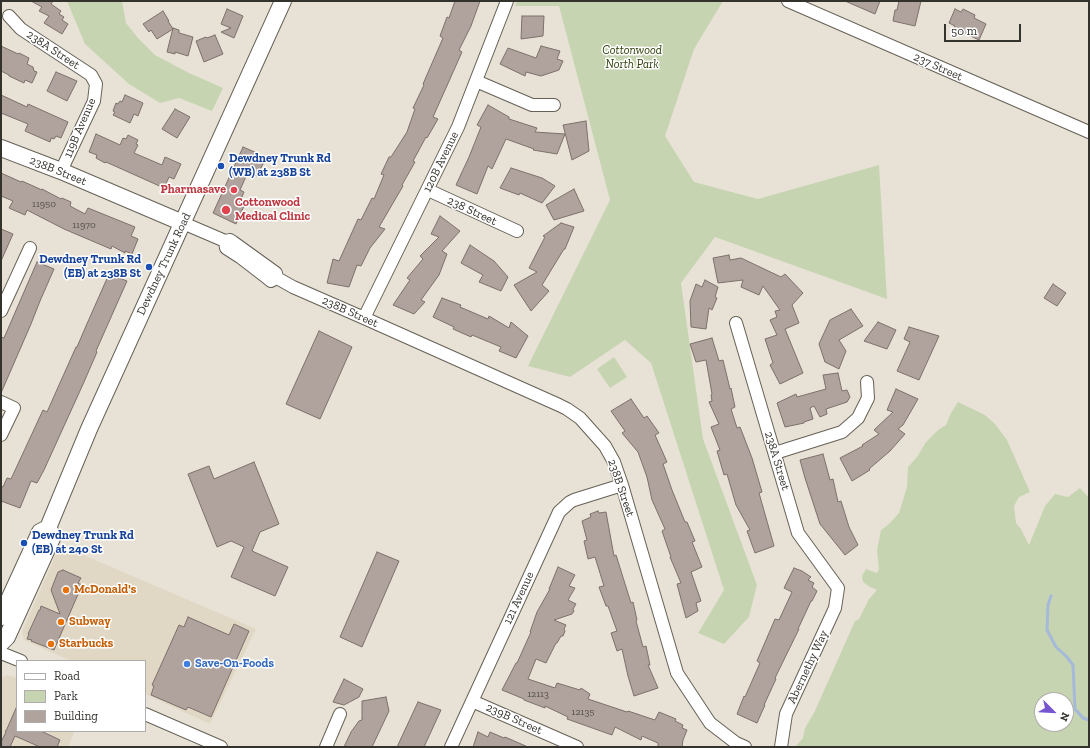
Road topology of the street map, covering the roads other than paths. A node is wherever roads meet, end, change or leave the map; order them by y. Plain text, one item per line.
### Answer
1 (283, 1) edge
2 (507, 1) edge
3 (788, 1) edge
4 (9, 16) dead end
5 (476, 81) junction
6 (96, 84) joint
7 (554, 105) dead end
8 (1089, 132) edge
9 (1, 148) edge
10 (61, 171) junction
11 (428, 190) junction
12 (183, 223) junction
13 (516, 231) dead end
14 (30, 248) dead end
15 (1, 311) edge
16 (364, 318) junction
17 (736, 323) dead end
18 (867, 382) dead end
19 (1, 402) edge
20 (1, 435) edge
21 (775, 453) junction
22 (622, 485) junction
23 (48, 528) junction
24 (838, 588) joint
25 (1, 617) edge
26 (1, 643) edge
27 (1, 653) edge
28 (18, 660) edge
29 (472, 701) junction
30 (146, 714) edge
31 (340, 714) dead end
32 (221, 747) edge
33 (326, 747) edge
34 (451, 747) edge
35 (577, 747) edge
36 (745, 747) edge
37 (781, 747) edge

1 - 12 main road, Dewdney Trunk Road
2 - 5 street, 120B Avenue
3 - 8 street, 237 Street
4 - 6 street, 238A Street
5 - 7 street
5 - 11 street, 120B Avenue
6 - 10 street, 119B Avenue
9 - 10 main road, 238B Street
10 - 12 main road, 238B Street
11 - 13 street, 238 Street
11 - 16 street, 120B Avenue
12 - 16 street, 238B Street
12 - 23 main road, Dewdney Trunk Road
14 - 15 street
16 - 22 street, 238B Street
17 - 21 street, 238A Street
18 - 21 street
19 - 20 street
21 - 24 street, 238A Street
22 - 29 street, 121 Avenue
22 - 36 street, 238B Street
23 - 25 main road, Dewdney Trunk Road
23 - 26 main road, Dewdney Trunk Road
24 - 37 street, Abernethy Way
27 - 28 street
29 - 34 street, 121 Avenue
29 - 35 street, 239B Street
30 - 32 street
31 - 33 street

